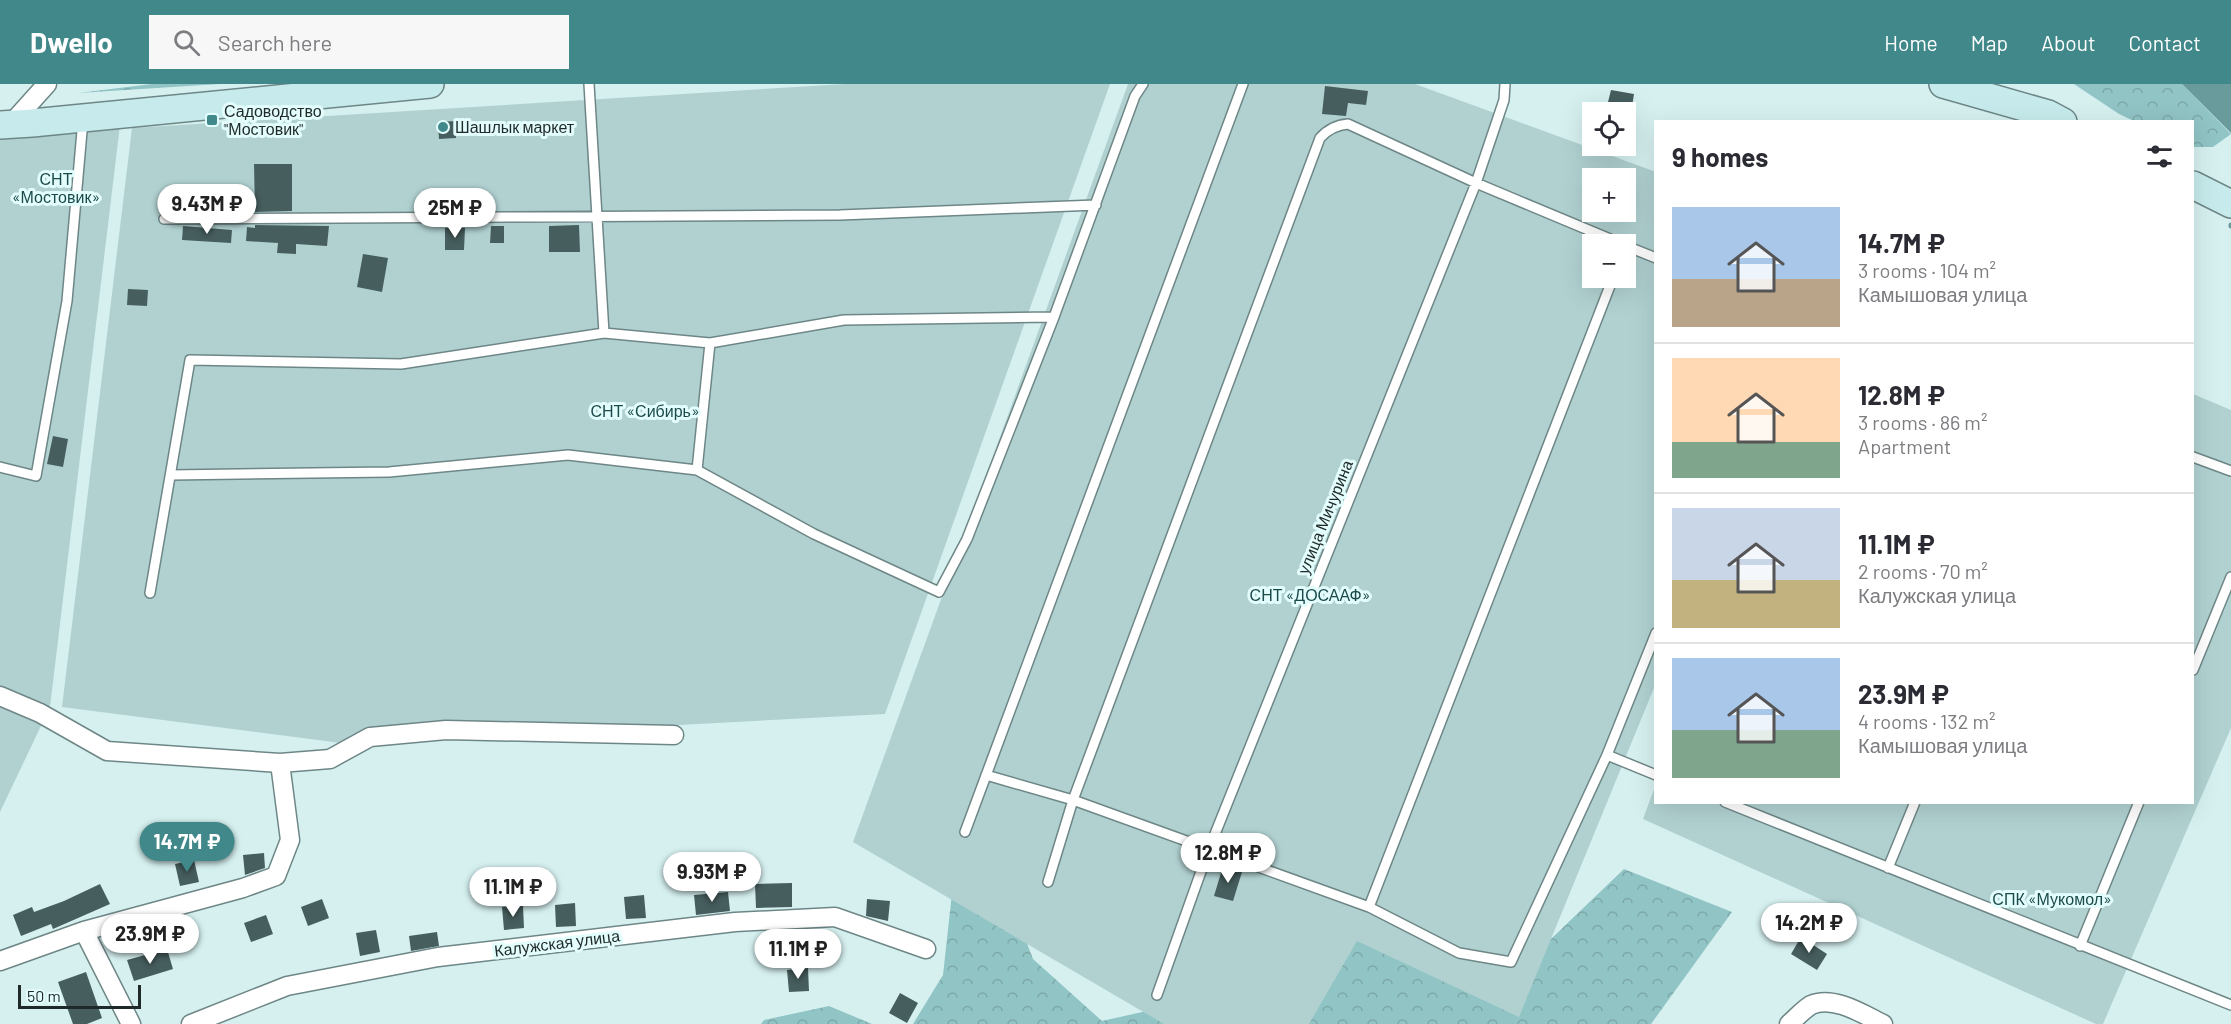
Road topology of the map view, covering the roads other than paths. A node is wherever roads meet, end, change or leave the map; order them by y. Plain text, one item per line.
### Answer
1 (48, 84) edge
2 (430, 84) edge
3 (589, 84) edge
4 (1143, 84) edge
5 (1243, 84) edge
6 (1505, 84) edge
7 (1943, 84) edge
8 (83, 118) junction
9 (2059, 120) edge
10 (5, 124) edge
11 (1476, 183) junction
12 (2194, 186) edge
13 (2231, 204) edge
14 (1096, 205) junction
15 (597, 218) junction
16 (164, 219) dead end
17 (1598, 234) edge
18 (1636, 250) edge
19 (1654, 257) edge
20 (1609, 288) edge
21 (1054, 317) junction
22 (604, 333) junction
23 (710, 343) junction
24 (2194, 457) edge
25 (0, 467) edge
26 (697, 470) junction
27 (2231, 471) edge
28 (171, 475) junction
29 (2231, 577) edge
30 (150, 593) dead end
31 (1654, 638) edge
32 (2194, 668) edge
33 (0, 696) edge
34 (674, 735) dead end
35 (1607, 755) junction
36 (280, 763) junction
37 (1654, 774) edge
38 (986, 775) junction
39 (1073, 800) junction
40 (1730, 804) edge
41 (1914, 804) edge
42 (2138, 804) edge
43 (965, 832) dead end
44 (1209, 849) junction
45 (1888, 868) junction
46 (1048, 882) dead end
47 (1368, 907) junction
48 (84, 931) junction
49 (2080, 946) junction
50 (927, 949) dead end
51 (0, 961) edge
52 (1157, 995) dead end
53 (2231, 1005) edge
54 (131, 1024) edge
55 (191, 1024) edge
56 (1789, 1024) edge
57 (1883, 1024) edge

1 - 10 street
2 - 8 main road
3 - 15 lane
4 - 14 lane
5 - 38 lane
6 - 11 lane, улица Мичурина
7 - 9 main road
8 - 10 main road
8 - 25 lane
11 - 17 lane
11 - 39 lane
11 - 44 lane, улица Мичурина
12 - 13 main road
14 - 15 lane
14 - 21 lane
15 - 16 lane
15 - 22 lane
18 - 19 lane
20 - 47 lane
21 - 23 lane
21 - 26 lane
22 - 23 lane
22 - 28 lane
23 - 26 lane
24 - 27 lane
26 - 28 lane
28 - 30 lane
29 - 32 lane
31 - 35 lane
33 - 36 street
34 - 36 street
35 - 37 lane
35 - 47 lane
36 - 48 street
38 - 39 lane
38 - 43 lane
39 - 44 lane
39 - 46 lane
40 - 45 lane
41 - 45 lane
42 - 49 lane
44 - 47 lane
44 - 52 lane, улица Мичурина
45 - 49 lane
48 - 51 street
48 - 54 street
49 - 53 lane
50 - 55 street, Калужская улица
56 - 57 street

